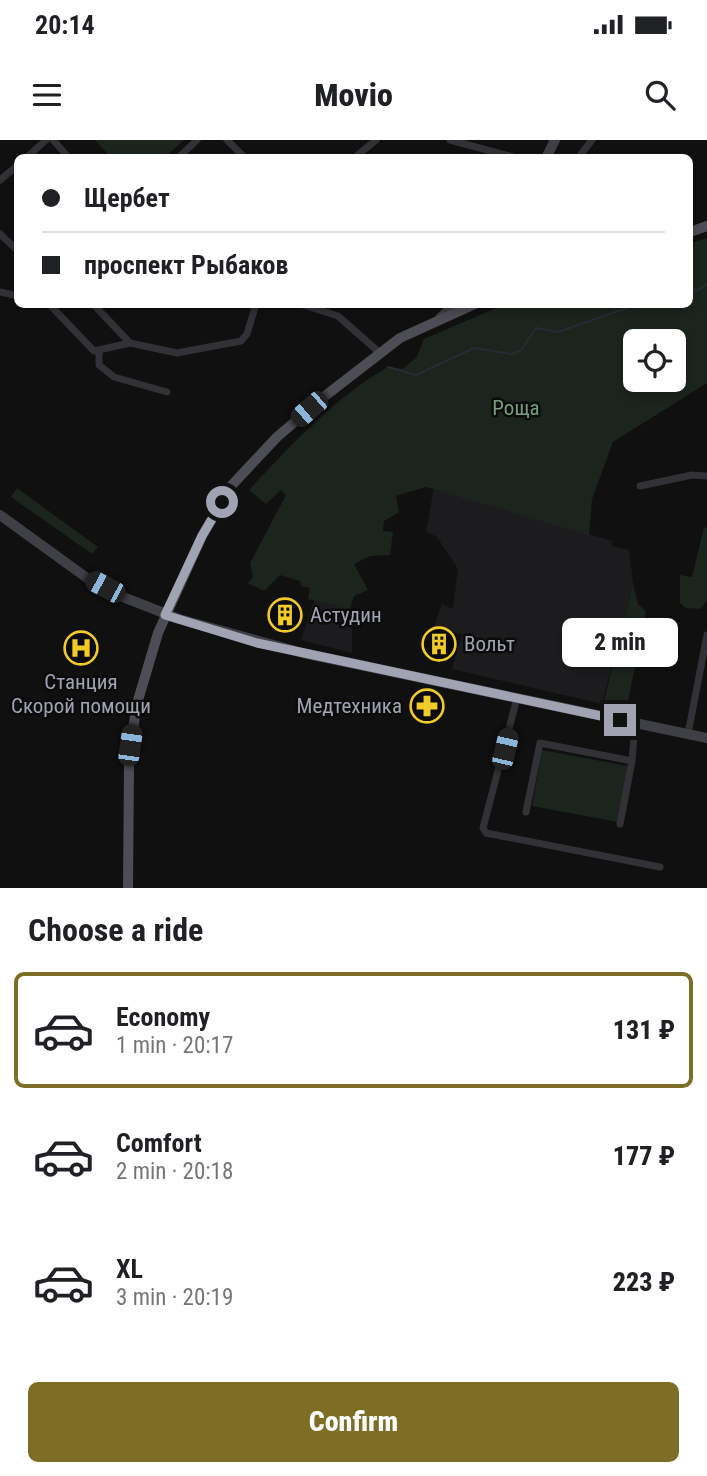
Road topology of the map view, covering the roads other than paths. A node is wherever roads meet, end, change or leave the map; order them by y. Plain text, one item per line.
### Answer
1 (46, 140) edge
2 (53, 140) edge
3 (197, 140) edge
4 (227, 140) edge
5 (376, 140) edge
6 (450, 140) edge
7 (592, 140) edge
8 (30, 154) edge
9 (65, 154) edge
10 (182, 154) edge
11 (241, 154) edge
12 (359, 154) edge
13 (502, 154) edge
14 (581, 154) edge
15 (14, 168) edge
16 (0, 180) edge
17 (0, 234) edge
18 (14, 247) edge
19 (53, 308) edge
20 (97, 308) edge
21 (255, 308) edge
22 (313, 308) edge
23 (451, 308) edge
24 (466, 308) edge
25 (436, 321) junction
26 (130, 343) junction
27 (99, 352) junction
28 (380, 353) junction
29 (167, 392) dead end
30 (707, 476) edge
31 (640, 486) dead end
32 (0, 515) edge
33 (165, 615) junction
34 (707, 635) edge
35 (517, 698) junction
36 (635, 723) junction
37 (688, 734) junction
38 (707, 738) edge
39 (632, 761) junction
40 (526, 812) dead end
41 (620, 824) dead end
42 (660, 867) dead end
43 (128, 888) edge

1 - 8 street
2 - 9 street
3 - 10 street
4 - 11 street
5 - 12 street
6 - 13 street
7 - 14 street
15 - 16 street
17 - 18 street
19 - 27 street
20 - 26 street
21 - 26 street
22 - 28 street
23 - 25 main road
24 - 25 main road
25 - 28 main road
26 - 27 street
27 - 29 street
28 - 33 main road
30 - 31 street
32 - 33 main road
33 - 35 main road
33 - 43 main road
34 - 37 street
35 - 36 main road
35 - 42 street
36 - 37 main road
36 - 39 street
37 - 38 main road
39 - 40 street
39 - 41 street

